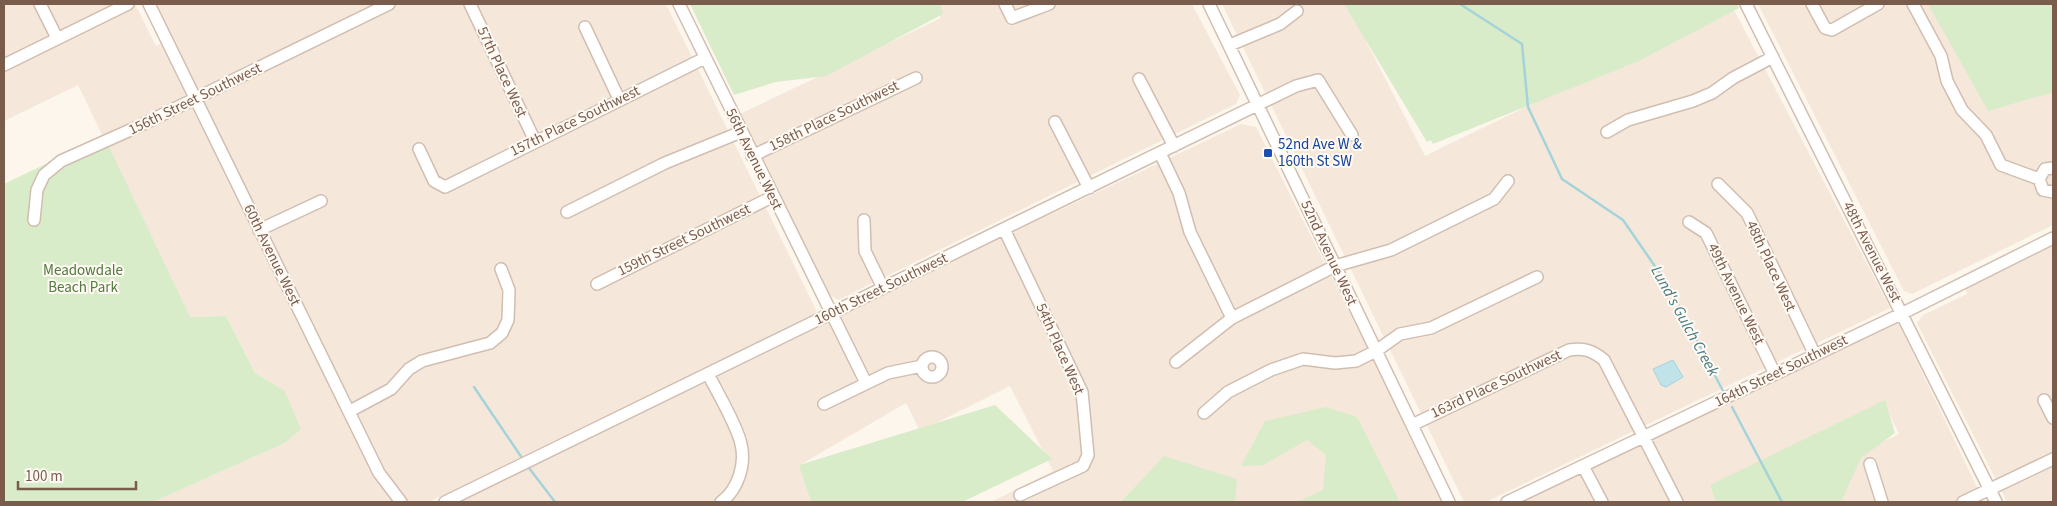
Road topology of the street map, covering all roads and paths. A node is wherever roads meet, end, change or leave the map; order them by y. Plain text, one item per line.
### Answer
1 (40, 4) edge
2 (128, 4) edge
3 (149, 4) edge
4 (390, 4) edge
5 (470, 4) edge
6 (679, 4) edge
7 (1005, 4) edge
8 (1049, 4) edge
9 (1209, 4) edge
10 (1746, 4) edge
11 (1812, 4) edge
12 (1878, 4) edge
13 (1913, 4) edge
14 (1297, 11) dead end
15 (585, 27) dead end
16 (57, 38) junction
17 (1230, 45) junction
18 (1773, 57) junction
19 (705, 58) junction
20 (4, 65) edge
21 (916, 78) dead end
22 (1139, 79) dead end
23 (196, 99) junction
24 (619, 99) junction
25 (1259, 105) junction
26 (1055, 122) dead end
27 (741, 132) junction
28 (1608, 132) dead end
29 (1352, 135) dead end
30 (535, 141) junction
31 (1174, 146) junction
32 (419, 149) dead end
33 (1160, 153) junction
34 (752, 156) junction
35 (2053, 168) edge
36 (2039, 179) junction
37 (1508, 181) dead end
38 (1718, 184) dead end
39 (1089, 188) junction
40 (2052, 194) edge
41 (772, 197) junction
42 (321, 201) dead end
43 (566, 212) dead end
44 (34, 220) dead end
45 (864, 220) dead end
46 (1688, 222) dead end
47 (1004, 229) junction
48 (259, 230) junction
49 (2053, 238) edge
50 (1335, 266) junction
51 (501, 269) dead end
52 (1537, 277) dead end
53 (597, 284) dead end
54 (883, 288) junction
55 (832, 313) junction
56 (1903, 313) junction
57 (1232, 318) junction
58 (1376, 351) junction
59 (1815, 355) junction
60 (1176, 362) dead end
61 (922, 366) dead end
62 (708, 374) junction
63 (1775, 374) junction
64 (866, 383) junction
65 (2044, 400) dead end
66 (824, 404) dead end
67 (350, 410) junction
68 (1204, 413) dead end
69 (2053, 418) edge
70 (1412, 425) junction
71 (1643, 437) junction
72 (2053, 459) edge
73 (1870, 464) dead end
74 (1583, 466) junction
75 (1989, 489) junction
76 (1020, 495) dead end
77 (401, 502) edge
78 (445, 502) edge
79 (721, 502) edge
80 (1449, 502) edge
81 (1507, 502) edge
82 (1602, 502) edge
83 (1677, 502) edge
84 (1882, 502) edge
85 (1963, 502) edge
86 (1996, 502) edge

1 - 16 street
2 - 16 street
3 - 23 street, 60th Avenue West
4 - 23 street, 156th Street Southwest
5 - 30 street, 57th Place West
6 - 19 street, 56th Avenue West
7 - 8 street
9 - 17 street, 52nd Avenue West
10 - 18 street, 48th Avenue West
11 - 12 street
13 - 36 street
14 - 17 street
15 - 24 street
16 - 20 street
17 - 25 street, 52nd Avenue West
18 - 28 street
18 - 56 street, 48th Avenue West
19 - 24 street, 157th Place Southwest
19 - 27 street, 56th Avenue West
21 - 34 street, 158th Place Southwest
22 - 31 street
23 - 44 street, 156th Street Southwest
23 - 48 street, 60th Avenue West
24 - 30 street, 157th Place Southwest
25 - 29 street, 160th Street Southwest
25 - 31 street, 160th Street Southwest
25 - 50 street, 52nd Avenue West
26 - 39 street
27 - 34 street, 56th Avenue West
27 - 43 street
30 - 32 street, 157th Place Southwest
31 - 33 street, 160th Street Southwest
33 - 39 street, 160th Street Southwest
33 - 57 street
34 - 41 street, 56th Avenue West
35 - 36 street
36 - 40 street
37 - 50 street
38 - 59 street, 48th Place West
39 - 47 street, 160th Street Southwest
41 - 53 street, 159th Street Southwest
41 - 55 street, 56th Avenue West
42 - 48 street
45 - 54 street
46 - 63 street, 49th Avenue West
47 - 54 street, 160th Street Southwest
47 - 76 street, 54th Place West
48 - 67 street, 60th Avenue West
49 - 56 street, 164th Street Southwest
50 - 57 street
50 - 58 street, 52nd Avenue West
51 - 67 street
52 - 58 street
54 - 55 street, 160th Street Southwest
55 - 62 street, 160th Street Southwest
55 - 64 street
56 - 59 street, 164th Street Southwest
56 - 75 street, 48th Avenue West
57 - 60 street
58 - 68 street
58 - 70 street, 52nd Avenue West
59 - 63 street, 164th Street Southwest
61 - 64 street
62 - 78 street, 160th Street Southwest
62 - 79 street
63 - 71 street, 164th Street Southwest
64 - 66 street
65 - 69 street
67 - 77 street, 60th Avenue West
70 - 71 street, 163rd Place Southwest
70 - 80 street, 52nd Avenue West
71 - 74 street, 164th Street Southwest
71 - 83 street
72 - 75 street
73 - 84 street
74 - 81 street, 164th Street Southwest
74 - 82 street
75 - 85 street
75 - 86 street, 48th Avenue West

